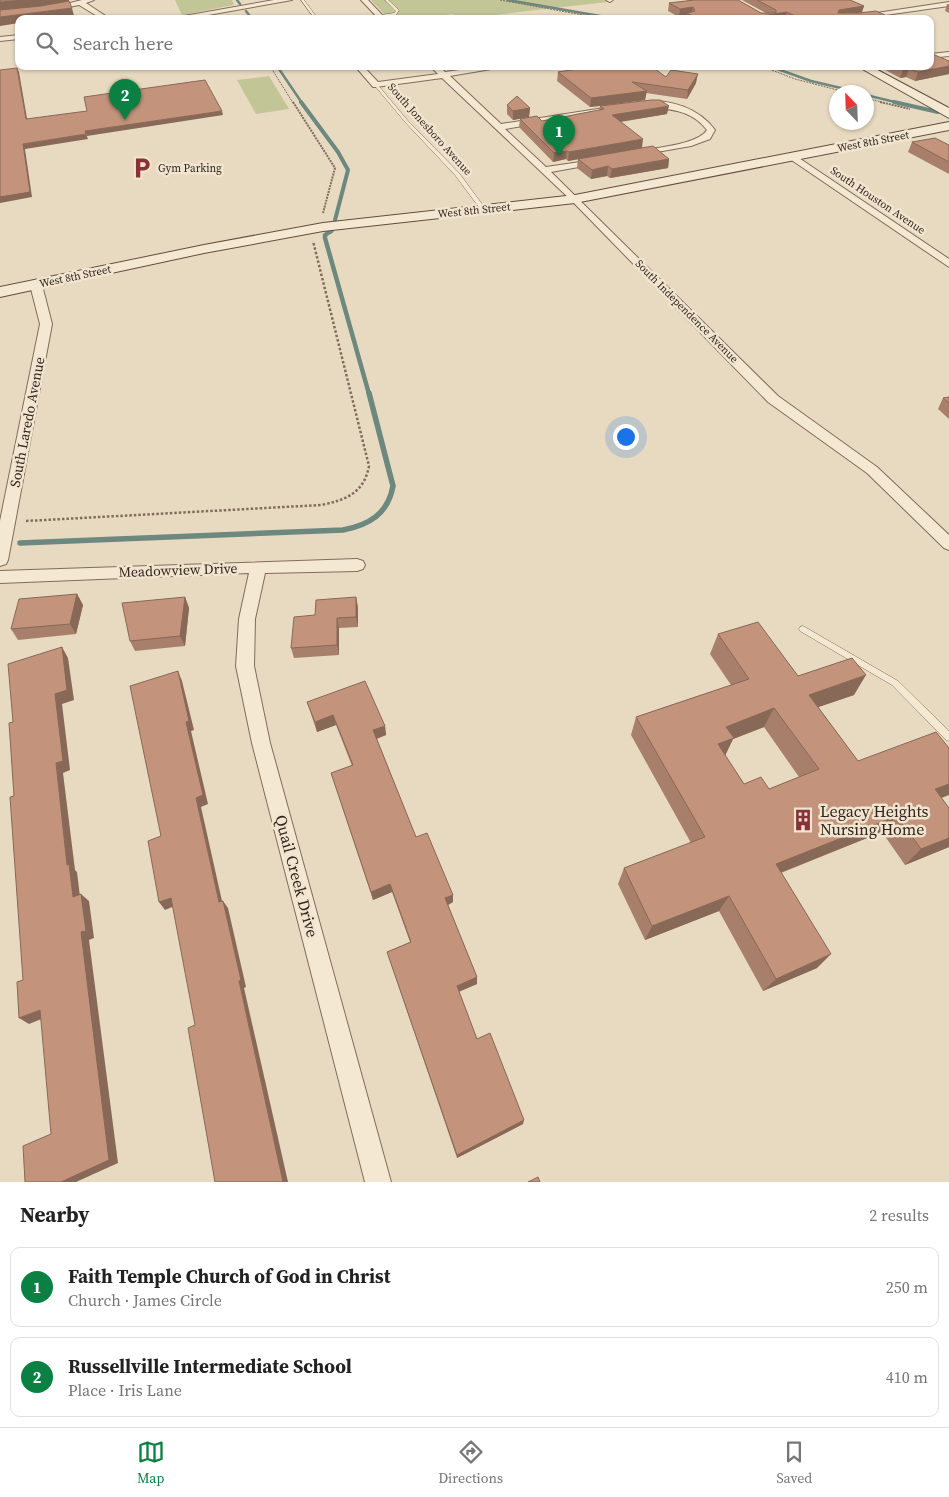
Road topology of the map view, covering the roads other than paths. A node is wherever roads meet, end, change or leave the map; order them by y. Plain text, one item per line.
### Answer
1 (91, 0) edge
2 (289, 0) edge
3 (302, 0) edge
4 (364, 0) edge
5 (386, 0) edge
6 (81, 3) junction
7 (949, 4) edge
8 (44, 10) edge
9 (100, 15) edge
10 (202, 15) edge
11 (314, 15) edge
12 (379, 15) edge
13 (392, 15) edge
14 (869, 15) edge
15 (15, 37) edge
16 (0, 39) edge
17 (949, 54) edge
18 (934, 56) edge
19 (363, 70) edge
20 (438, 70) edge
21 (478, 70) edge
22 (871, 70) edge
23 (444, 75) junction
24 (376, 85) junction
25 (949, 115) edge
26 (949, 126) edge
27 (499, 127) junction
28 (631, 155) edge
29 (793, 157) junction
30 (611, 158) edge
31 (544, 170) junction
32 (575, 199) junction
33 (483, 209) junction
34 (949, 264) edge
35 (36, 285) junction
36 (0, 292) edge
37 (949, 544) edge
38 (0, 560) edge
39 (357, 565) dead end
40 (258, 567) junction
41 (0, 577) edge
42 (803, 629) dead end
43 (949, 737) edge
44 (378, 1182) edge

1 - 6 street
2 - 10 street
3 - 11 lane
4 - 12 street
5 - 13 lane
6 - 8 street
6 - 9 street
7 - 14 street
15 - 16 street
17 - 18 street
19 - 24 street, South Jonesboro Avenue
20 - 23 street, South Independence Avenue
21 - 23 street
22 - 25 street
23 - 24 street
23 - 27 street, South Independence Avenue
24 - 33 lane, South Jonesboro Avenue
26 - 29 street, West 8th Street
27 - 28 street
27 - 31 street, South Independence Avenue
29 - 32 street, West 8th Street
29 - 34 street, South Houston Avenue
30 - 31 street
31 - 32 street, South Independence Avenue
32 - 33 street, West 8th Street
32 - 37 street, South Independence Avenue
33 - 35 street, West 8th Street
35 - 36 street, West 8th Street
35 - 38 street, South Laredo Avenue
39 - 40 street, Meadowview Drive
40 - 41 street, Meadowview Drive
40 - 44 street, Quail Creek Drive
42 - 43 lane

